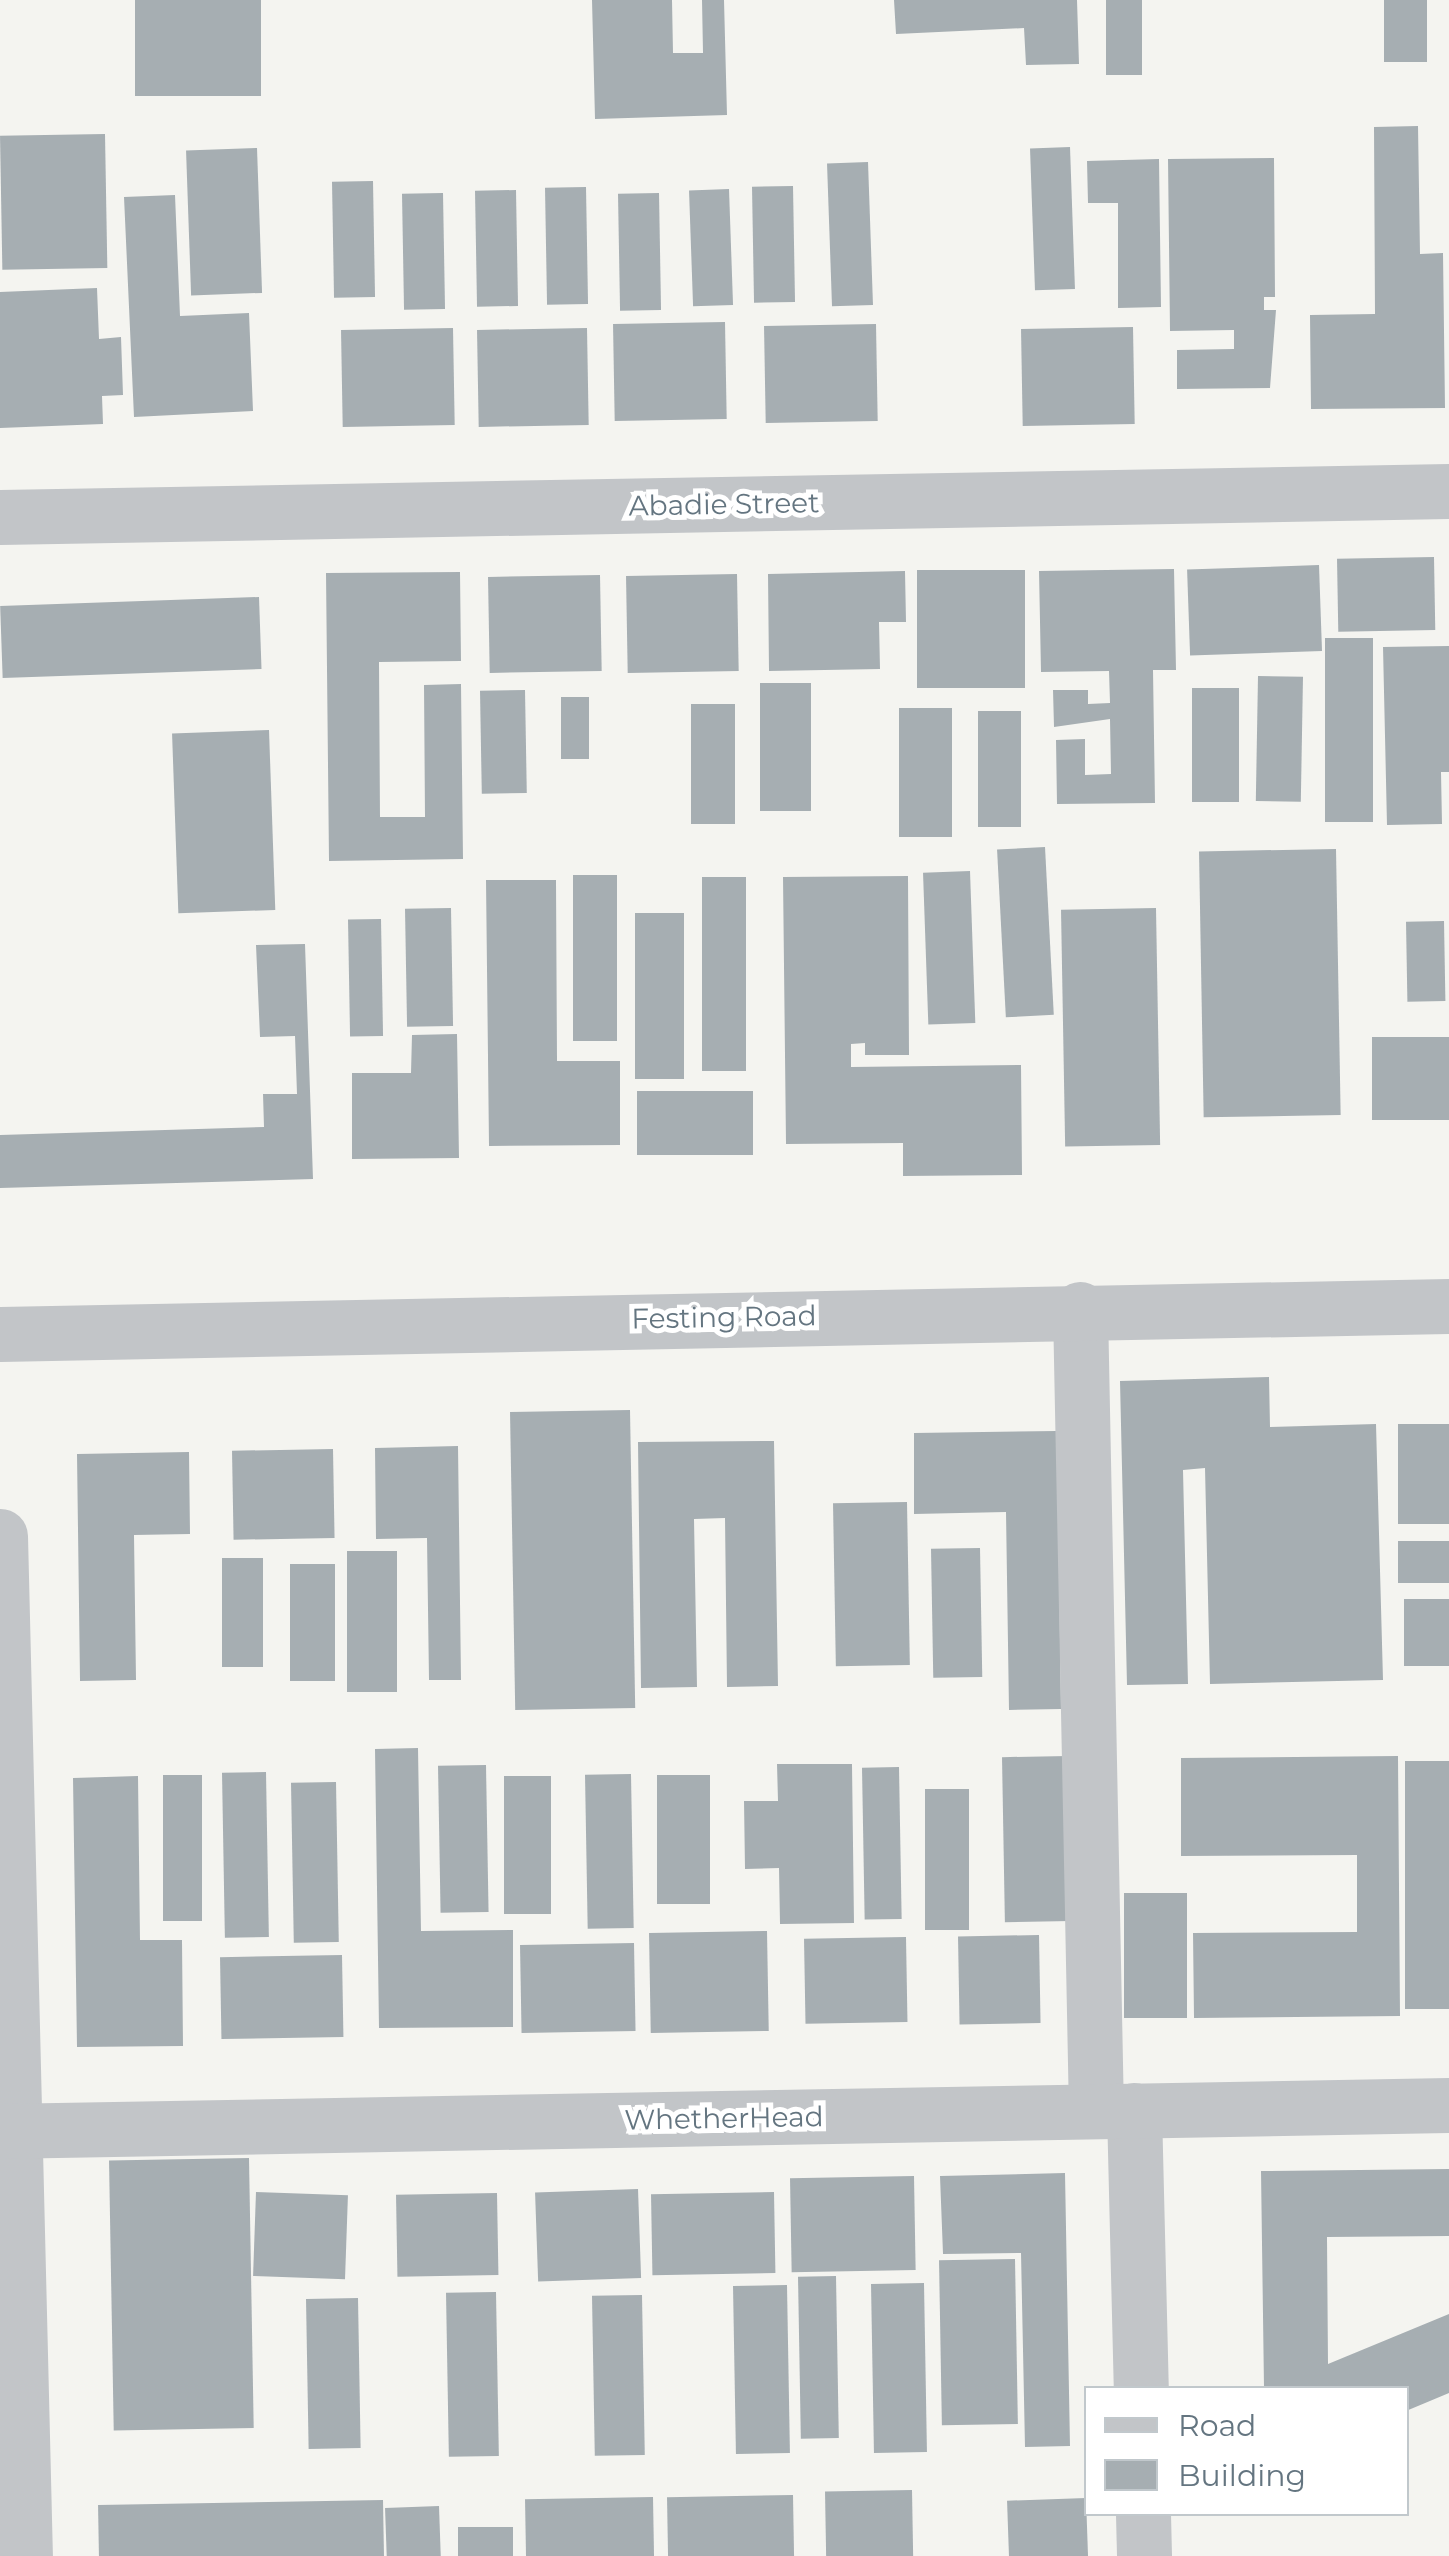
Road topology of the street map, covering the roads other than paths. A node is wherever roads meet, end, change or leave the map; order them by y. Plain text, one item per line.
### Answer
1 (1449, 491) edge
2 (0, 517) edge
3 (1449, 1306) edge
4 (1080, 1309) junction
5 (0, 1334) edge
6 (0, 1536) edge
7 (1449, 2104) edge
8 (1116, 2110) junction
9 (9, 2131) edge
10 (1140, 2386) edge
11 (1143, 2516) edge
12 (25, 2556) edge
13 (1144, 2556) edge

1 - 2 street, Abadie Street
3 - 4 street, Festing Road
4 - 5 street, Festing Road
4 - 8 street
6 - 9 street
7 - 8 street, WhetherHead
8 - 9 street, WhetherHead
8 - 10 street
9 - 12 street
11 - 13 street

